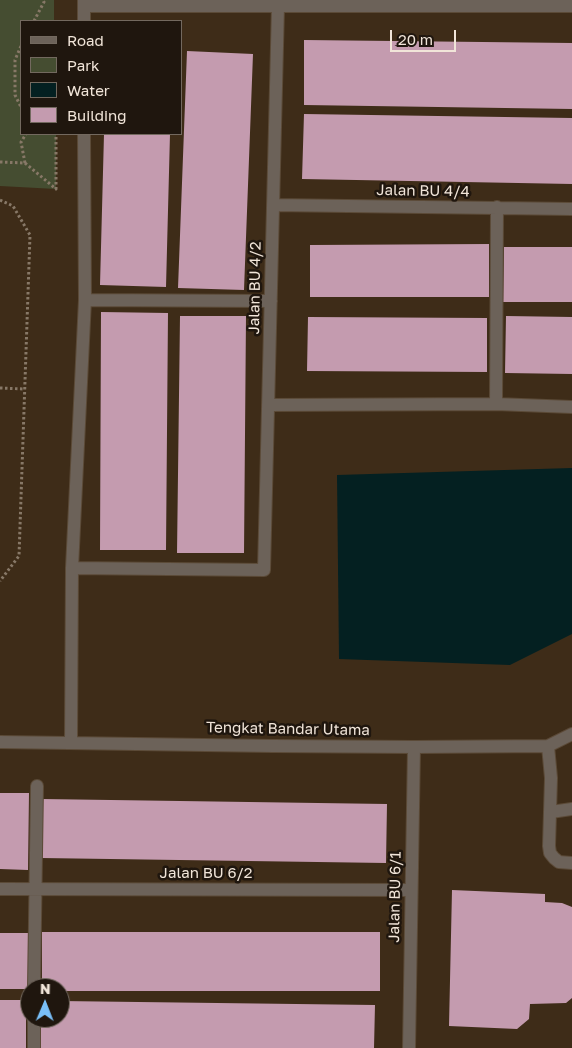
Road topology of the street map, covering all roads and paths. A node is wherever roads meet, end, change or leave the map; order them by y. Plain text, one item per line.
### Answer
1 (43, 0) edge
2 (84, 3) edge
3 (278, 6) junction
4 (572, 6) edge
5 (35, 20) edge
6 (84, 20) edge
7 (20, 48) edge
8 (20, 105) edge
9 (25, 135) edge
10 (56, 135) edge
11 (84, 135) edge
12 (0, 162) edge
13 (25, 163) junction
14 (0, 200) edge
15 (273, 205) junction
16 (497, 208) junction
17 (572, 208) edge
18 (85, 300) junction
19 (271, 301) junction
20 (0, 388) edge
21 (24, 389) junction
22 (496, 404) junction
23 (268, 405) junction
24 (572, 406) edge
25 (72, 574) junction
26 (0, 581) edge
27 (572, 734) edge
28 (0, 742) edge
29 (70, 743) junction
30 (548, 746) junction
31 (414, 747) junction
32 (37, 786) dead end
33 (572, 809) edge
34 (551, 812) junction
35 (572, 863) edge
36 (0, 889) edge
37 (35, 889) junction
38 (412, 890) junction
39 (34, 978) edge
40 (34, 1028) edge
41 (34, 1048) edge
42 (409, 1048) edge

1 - 5 path
2 - 3 street
2 - 6 street
3 - 4 street
3 - 15 street, Jalan BU 4/2
7 - 8 path
9 - 13 path
10 - 13 path
11 - 18 street
12 - 13 path
14 - 21 path
15 - 16 street, Jalan BU 4/4
15 - 19 street, Jalan BU 4/2
16 - 17 street, Jalan BU 4/4
16 - 22 street
18 - 19 street
18 - 25 street
19 - 23 street, Jalan BU 4/2
20 - 21 path
21 - 26 path
22 - 23 street
22 - 24 street
23 - 25 street, Jalan BU 4/2
25 - 29 street
27 - 30 street, Tengkat Bandar Utama
28 - 29 street, Tengkat Bandar Utama
29 - 31 street, Tengkat Bandar Utama
30 - 31 street, Tengkat Bandar Utama
30 - 34 street
31 - 38 street, Jalan BU 6/1
32 - 37 street
33 - 34 street
34 - 35 street
36 - 37 street, Jalan BU 6/2
37 - 38 street, Jalan BU 6/2
37 - 39 street
38 - 42 street, Jalan BU 6/1
40 - 41 street

